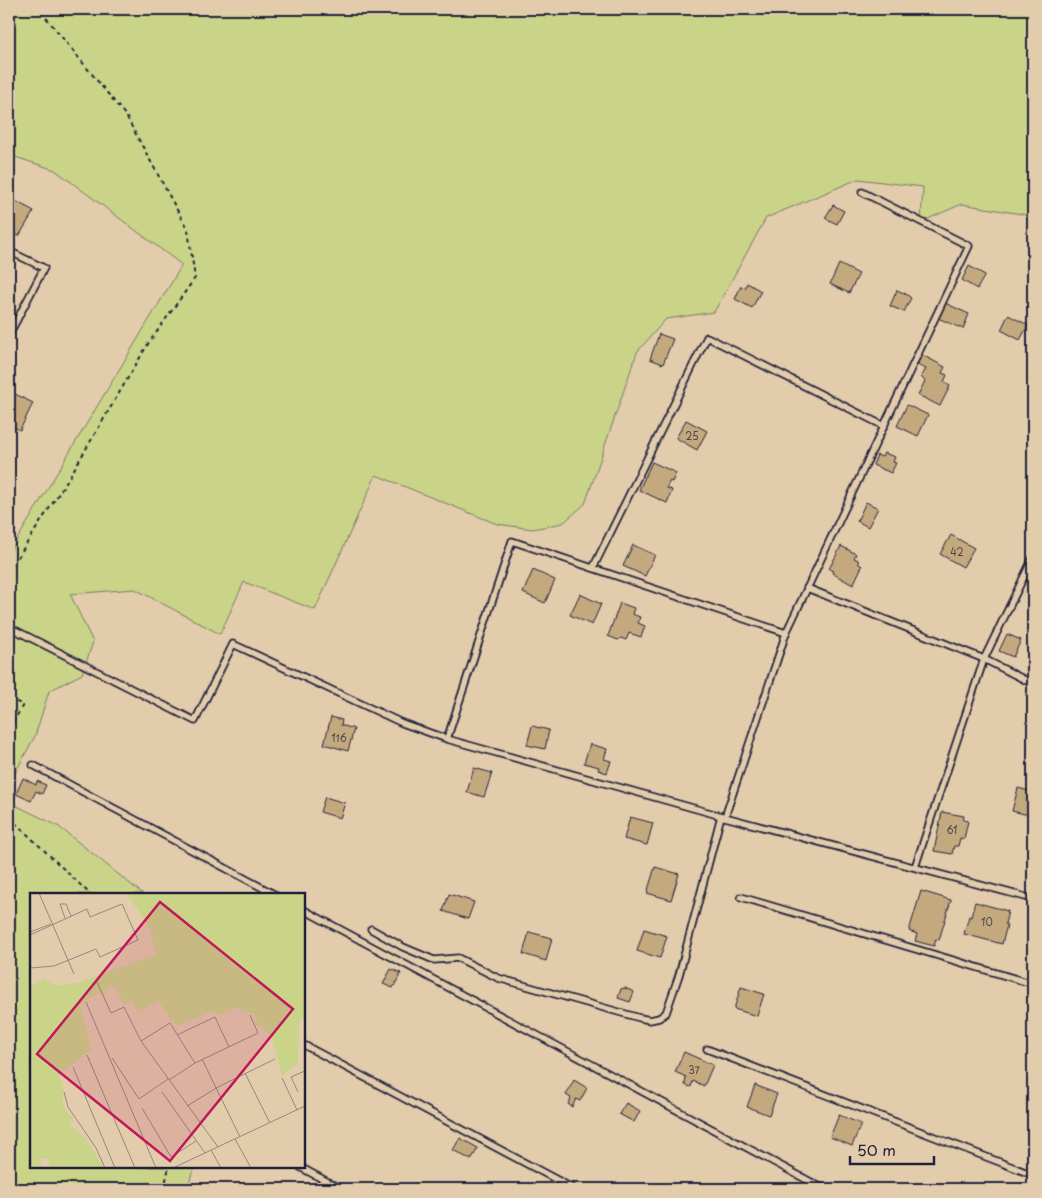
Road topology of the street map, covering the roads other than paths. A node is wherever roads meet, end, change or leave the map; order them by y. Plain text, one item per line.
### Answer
1 (862, 192) dead end
2 (9, 251) edge
3 (9, 335) edge
4 (884, 426) junction
5 (1033, 558) edge
6 (593, 568) junction
7 (807, 588) junction
8 (9, 627) edge
9 (786, 633) junction
10 (984, 659) junction
11 (1033, 684) edge
12 (447, 739) junction
13 (33, 765) dead end
14 (723, 817) junction
15 (915, 867) junction
16 (272, 893) edge
17 (741, 897) dead end
18 (1033, 899) edge
19 (305, 911) edge
20 (371, 929) dead end
21 (1033, 984) edge
22 (305, 1046) edge
23 (708, 1049) dead end
24 (302, 1168) edge
25 (1033, 1175) edge
26 (341, 1189) edge
27 (574, 1189) edge
28 (824, 1189) edge

1 - 4 lane
2 - 3 lane
4 - 6 lane
4 - 7 lane
5 - 10 lane
6 - 9 lane
6 - 12 lane
7 - 9 lane
7 - 10 lane
8 - 12 lane
9 - 14 lane
10 - 11 lane
10 - 15 lane
12 - 14 lane
13 - 16 lane
14 - 15 lane
14 - 20 lane
15 - 18 lane
17 - 21 lane
19 - 28 lane
22 - 27 lane
23 - 25 lane
24 - 26 lane

